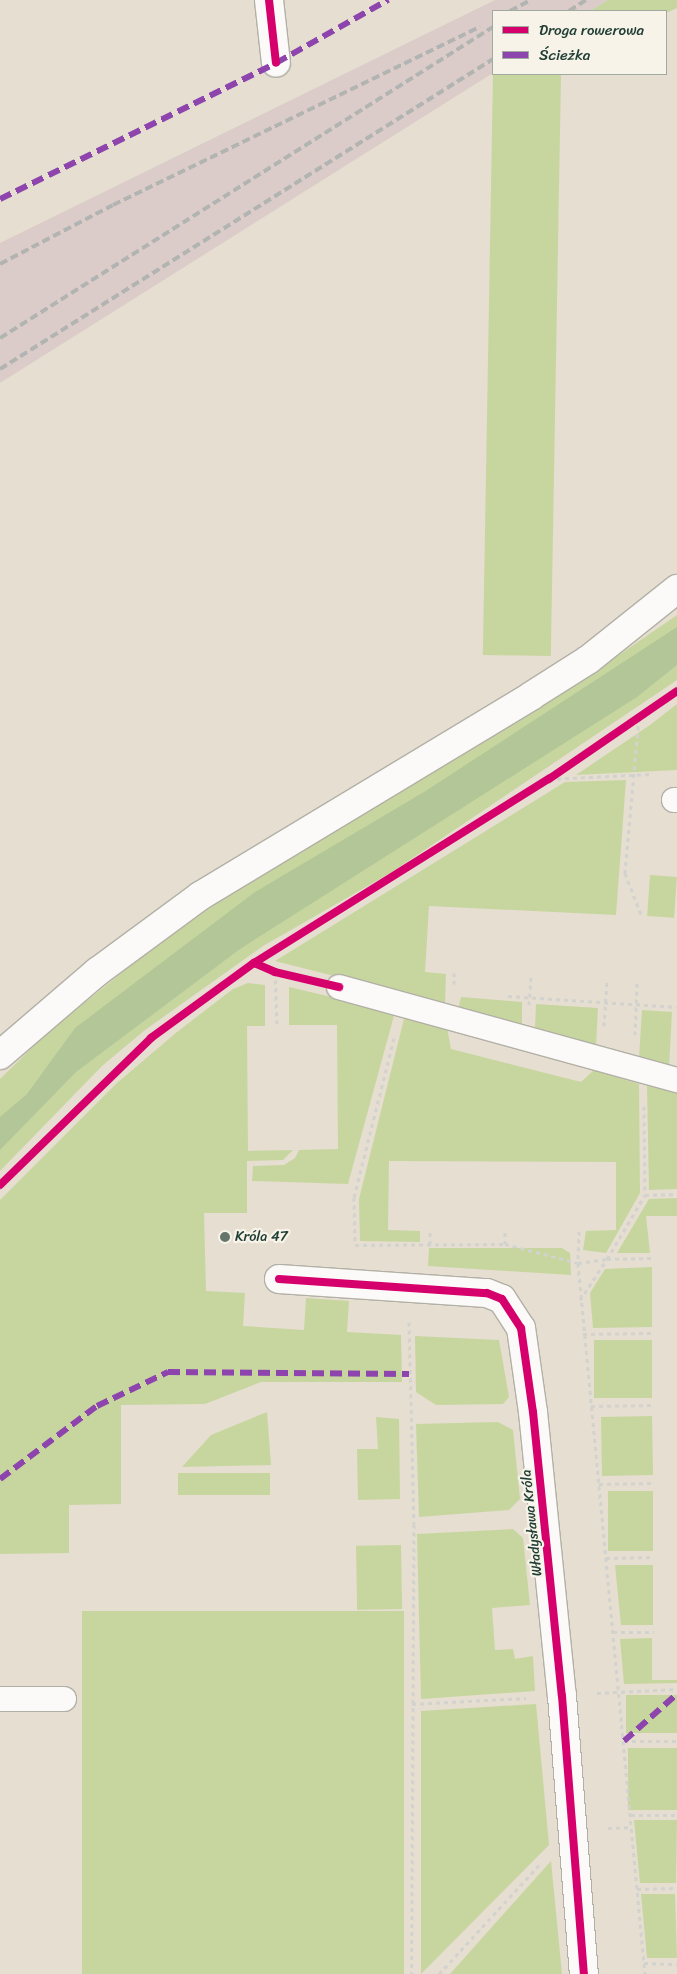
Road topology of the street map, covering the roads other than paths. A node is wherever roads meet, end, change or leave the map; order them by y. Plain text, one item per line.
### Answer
1 (269, 0) edge
2 (276, 63) dead end
3 (677, 589) edge
4 (339, 987) dead end
5 (0, 1055) edge
6 (677, 1080) edge
7 (279, 1279) dead end
8 (0, 1699) edge
9 (64, 1699) dead end
10 (584, 1974) edge

1 - 2 street
3 - 5 street
4 - 6 lane
7 - 10 street, Władysława Króla
8 - 9 lane

